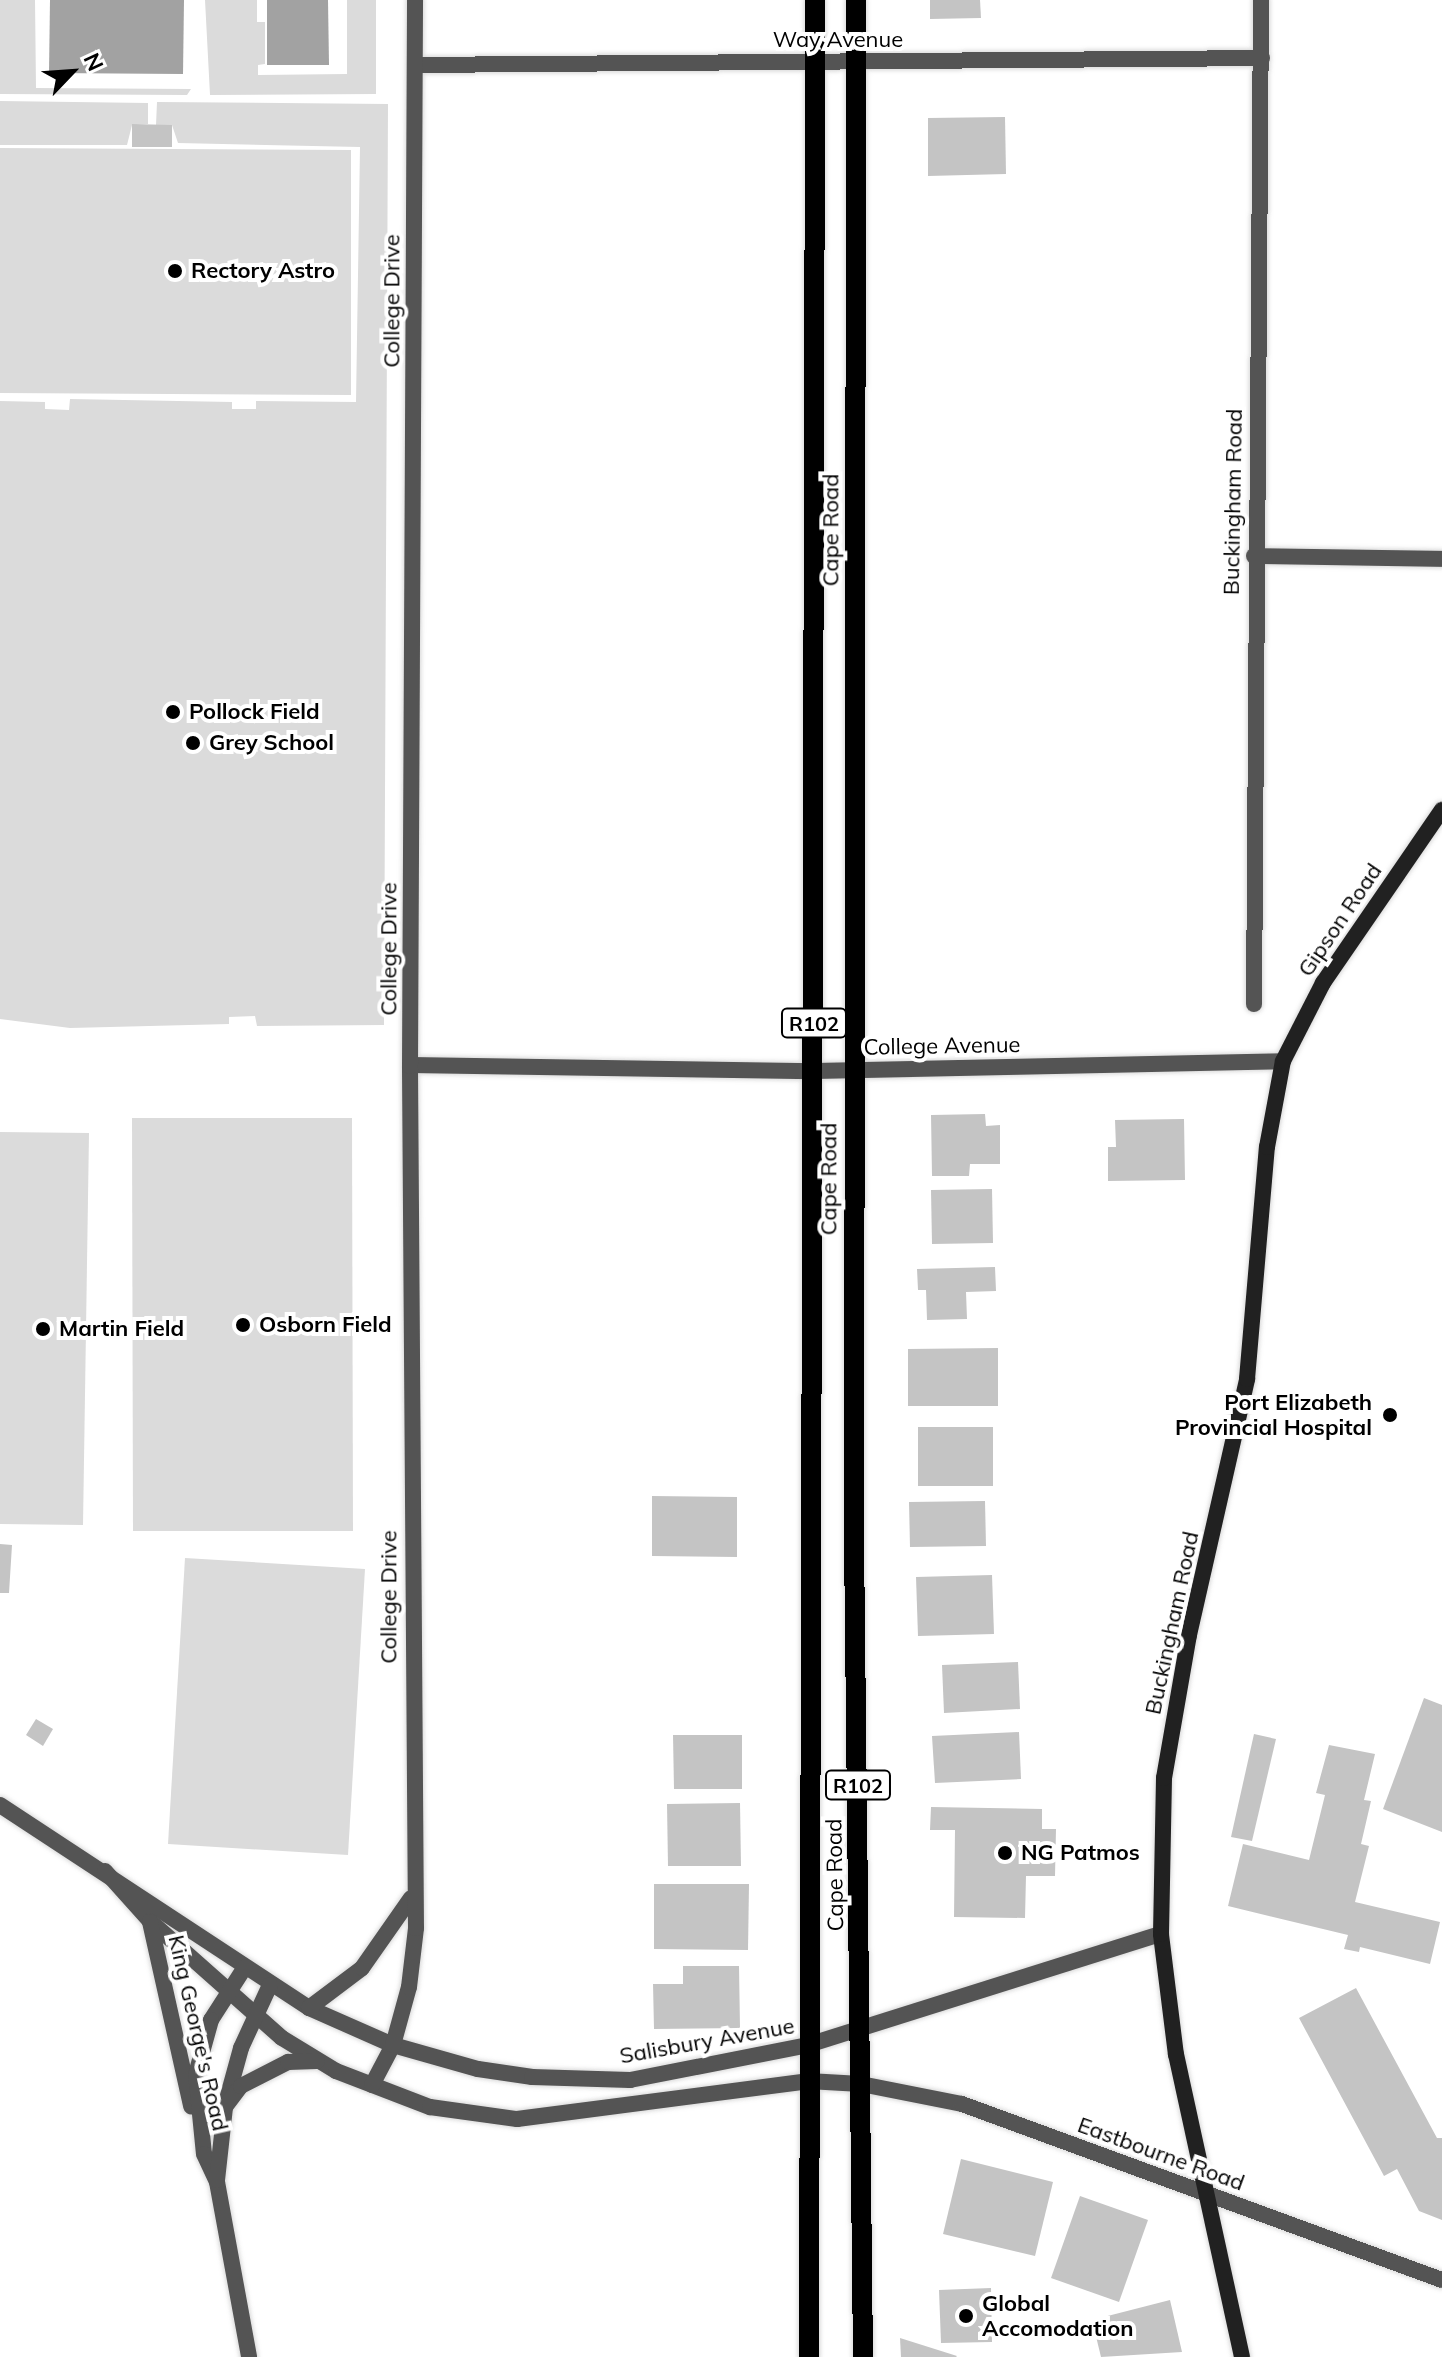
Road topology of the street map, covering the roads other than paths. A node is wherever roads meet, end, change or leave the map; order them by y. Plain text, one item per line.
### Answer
1 (415, 0) edge
2 (815, 0) edge
3 (856, 0) edge
4 (1261, 0) edge
5 (1262, 58) junction
6 (816, 62) junction
7 (856, 63) junction
8 (415, 65) junction
9 (1254, 556) junction
10 (1442, 559) edge
11 (1442, 810) edge
12 (1254, 1004) dead end
13 (1283, 1061) junction
14 (410, 1065) junction
15 (853, 1070) junction
16 (814, 1071) junction
17 (0, 1805) edge
18 (105, 1871) junction
19 (411, 1898) junction
20 (150, 1921) junction
21 (1161, 1934) junction
22 (245, 1967) junction
23 (270, 1985) junction
24 (226, 1993) junction
25 (309, 2008) junction
26 (254, 2016) junction
27 (862, 2030) junction
28 (393, 2045) junction
29 (808, 2045) junction
30 (317, 2061) junction
31 (808, 2081) junction
32 (861, 2084) junction
33 (372, 2085) junction
34 (225, 2107) junction
35 (204, 2154) junction
36 (217, 2182) junction
37 (1208, 2195) junction
38 (1442, 2280) edge
39 (249, 2357) edge
40 (809, 2357) edge
41 (863, 2357) edge
42 (1242, 2357) edge

1 - 8 street, College Drive
2 - 6 main road, Cape Road / R102
3 - 7 main road, Cape Road / R102
4 - 5 street, Buckingham Road
5 - 7 street, Way Avenue
5 - 9 street, Buckingham Road
6 - 7 street, Way Avenue
6 - 8 street, Way Avenue
6 - 16 main road, Cape Road / R102
7 - 15 main road, Cape Road / R102
8 - 14 street, College Drive
9 - 10 street
9 - 12 street, Buckingham Road
11 - 13 street, Gipson Road
13 - 15 street, College Avenue
13 - 21 street, Buckingham Road
14 - 16 street, College Avenue
14 - 19 street, College Drive
15 - 16 street, College Avenue
15 - 27 main road, Cape Road / R102
16 - 29 main road, Cape Road / R102
17 - 18 street, Salisbury Avenue
18 - 20 street, Salisbury Avenue
18 - 22 street, Salisbury Avenue
19 - 25 street
19 - 28 street, College Drive
20 - 24 street, Salisbury Avenue
20 - 35 street, King George's Road
21 - 27 street, Salisbury Avenue
21 - 37 street, Buckingham Road
22 - 23 street, Salisbury Avenue
22 - 24 street, King George's Road
23 - 25 street, Salisbury Avenue
23 - 26 street, King George's Road
24 - 26 street, Salisbury Avenue
24 - 35 street, King George's Road
25 - 28 street, Salisbury Avenue
26 - 30 street, Salisbury Avenue
26 - 34 street, King George's Road
27 - 29 street, Salisbury Avenue
27 - 32 main road, Cape Road / R102
28 - 29 street, Salisbury Avenue
28 - 33 street, College Drive
29 - 31 main road, Cape Road / R102
30 - 33 street, Salisbury Avenue
30 - 34 street, King George's Road
31 - 32 street, Salisbury Avenue
31 - 33 street, Salisbury Avenue
31 - 40 main road, Cape Road / R102
32 - 37 street, Eastbourne Road
32 - 41 main road, Cape Road / R102
34 - 36 street, King George's Road
35 - 36 street, King George's Road
36 - 39 street, King George's Road
37 - 38 street, Eastbourne Road
37 - 42 street, Buckingham Road

